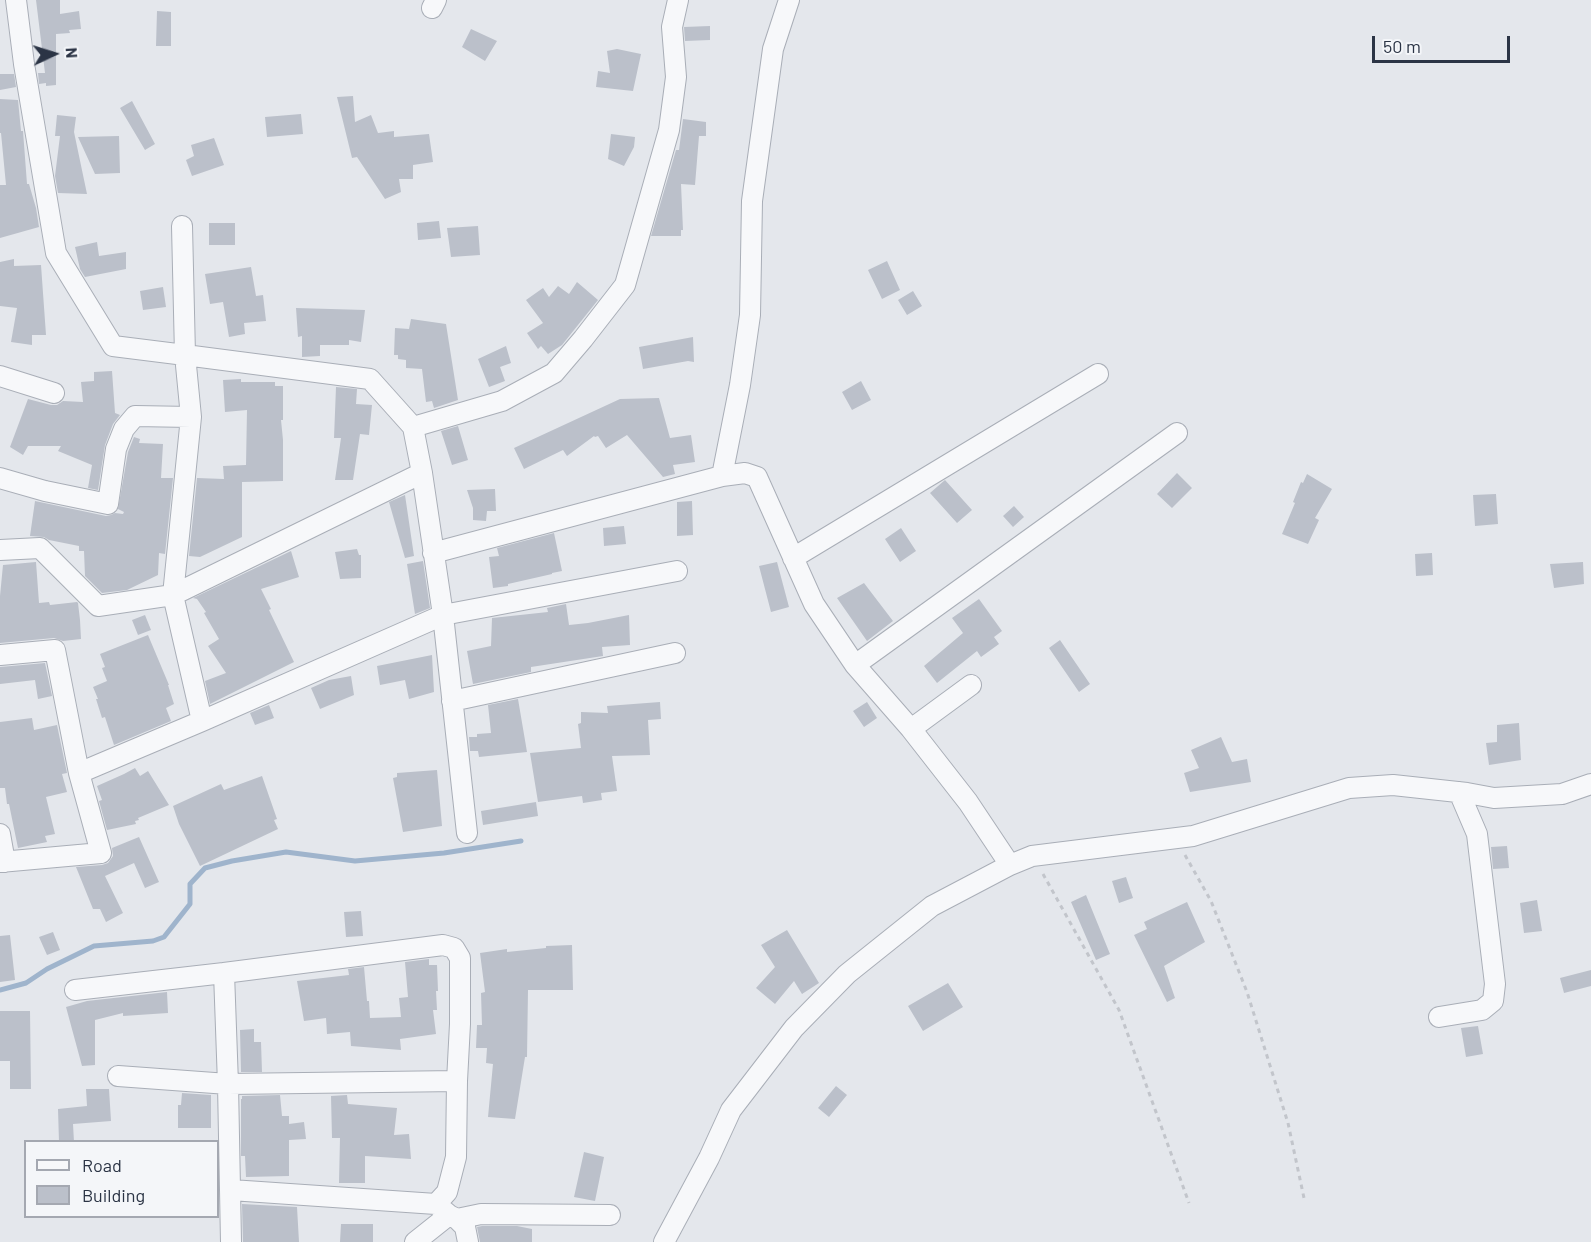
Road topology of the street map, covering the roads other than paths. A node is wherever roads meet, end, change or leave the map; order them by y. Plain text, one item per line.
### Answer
1 (16, 0) edge
2 (678, 0) edge
3 (789, 0) edge
4 (182, 226) dead end
5 (185, 355) junction
6 (1098, 374) dead end
7 (0, 375) edge
8 (54, 393) dead end
9 (191, 417) junction
10 (413, 427) junction
11 (1177, 433) dead end
12 (422, 473) junction
13 (722, 476) junction
14 (0, 478) edge
15 (0, 550) edge
16 (433, 553) junction
17 (793, 558) junction
18 (678, 571) dead end
19 (173, 596) junction
20 (442, 615) junction
21 (675, 652) dead end
22 (0, 655) edge
23 (855, 665) junction
24 (972, 685) dead end
25 (452, 701) junction
26 (202, 721) junction
27 (911, 729) junction
28 (79, 773) junction
29 (1591, 784) edge
30 (1459, 792) junction
31 (467, 833) dead end
32 (0, 834) edge
33 (2, 862) edge
34 (1010, 865) junction
35 (224, 973) junction
36 (75, 990) dead end
37 (1439, 1017) dead end
38 (118, 1076) dead end
39 (457, 1081) junction
40 (228, 1084) junction
41 (231, 1190) junction
42 (447, 1213) junction
43 (610, 1215) dead end
44 (231, 1242) edge
45 (415, 1242) edge
46 (468, 1242) edge
47 (664, 1242) edge

1 - 5 street
2 - 10 street
3 - 13 street
4 - 5 street
5 - 9 street
5 - 10 street
6 - 17 street
7 - 8 street
9 - 14 street
9 - 19 street
10 - 12 street
11 - 23 street
12 - 16 street
12 - 19 street
13 - 16 street
13 - 17 street
15 - 19 street
16 - 20 street
17 - 23 street
18 - 20 street
19 - 26 street
20 - 25 street
20 - 26 street
21 - 25 street
22 - 28 street
23 - 27 street
24 - 27 street
25 - 31 street
26 - 28 street
27 - 34 street
28 - 33 street
29 - 30 street
30 - 34 street
30 - 37 street
32 - 33 street
34 - 47 street
35 - 36 street
35 - 39 street
35 - 40 street
38 - 40 street
39 - 40 street
39 - 42 street
40 - 41 street
41 - 42 street
41 - 44 street
42 - 43 street
42 - 45 street
42 - 46 street

